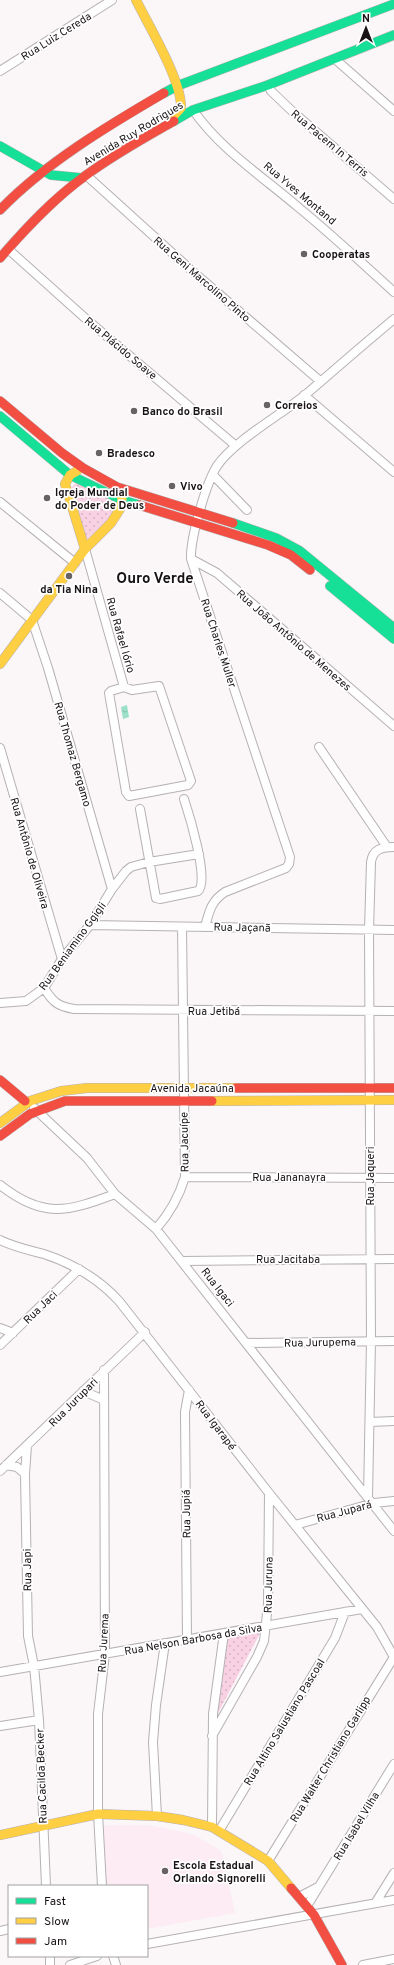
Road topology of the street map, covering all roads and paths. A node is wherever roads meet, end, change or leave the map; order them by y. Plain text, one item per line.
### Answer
1 (112, 0) edge
2 (136, 0) edge
3 (394, 4) edge
4 (394, 35) edge
5 (335, 59) junction
6 (0, 71) edge
7 (268, 85) junction
8 (177, 86) junction
9 (194, 110) junction
10 (394, 111) edge
11 (158, 130) junction
12 (0, 146) edge
13 (44, 172) junction
14 (84, 177) junction
15 (394, 199) edge
16 (0, 210) edge
17 (4, 246) edge
18 (0, 258) edge
19 (394, 292) edge
20 (394, 319) edge
21 (320, 381) junction
22 (304, 395) junction
23 (0, 400) edge
24 (0, 416) edge
25 (37, 432) junction
26 (28, 440) junction
27 (236, 446) junction
28 (82, 468) junction
29 (394, 472) edge
30 (70, 475) junction
31 (213, 475) junction
32 (117, 487) junction
33 (122, 500) junction
34 (0, 502) edge
35 (247, 510) dead end
36 (200, 512) junction
37 (197, 523) junction
38 (85, 549) junction
39 (191, 559) junction
40 (75, 563) junction
41 (0, 593) edge
42 (32, 620) junction
43 (394, 628) edge
44 (394, 639) edge
45 (0, 664) edge
46 (124, 687) junction
47 (394, 726) edge
48 (319, 747) dead end
49 (0, 748) edge
50 (184, 799) dead end
51 (140, 809) dead end
52 (390, 847) edge
53 (199, 854) junction
54 (148, 862) junction
55 (112, 889) junction
56 (90, 925) junction
57 (182, 927) junction
58 (205, 927) junction
59 (369, 930) junction
60 (394, 930) edge
61 (62, 959) junction
62 (44, 988) junction
63 (0, 995) edge
64 (1, 1003) edge
65 (370, 1010) junction
66 (182, 1011) junction
67 (394, 1011) edge
68 (0, 1080) edge
69 (370, 1088) junction
70 (394, 1088) edge
71 (183, 1089) junction
72 (183, 1100) junction
73 (370, 1100) junction
74 (394, 1100) edge
75 (25, 1101) junction
76 (36, 1110) junction
77 (0, 1123) edge
78 (0, 1136) edge
79 (185, 1177) junction
80 (370, 1178) junction
81 (394, 1178) edge
82 (0, 1185) edge
83 (115, 1194) junction
84 (156, 1229) junction
85 (0, 1240) edge
86 (371, 1259) junction
87 (394, 1259) edge
88 (182, 1261) junction
89 (79, 1269) junction
90 (0, 1328) edge
91 (145, 1332) junction
92 (13, 1333) junction
93 (394, 1341) edge
94 (371, 1342) junction
95 (246, 1343) junction
96 (0, 1345) edge
97 (104, 1370) junction
98 (189, 1390) junction
99 (83, 1391) junction
100 (104, 1400) junction
101 (394, 1421) edge
102 (370, 1422) junction
103 (27, 1446) junction
104 (6, 1465) junction
105 (0, 1471) edge
106 (25, 1474) junction
107 (269, 1493) junction
108 (371, 1500) junction
109 (394, 1502) edge
110 (295, 1525) junction
111 (394, 1531) edge
112 (362, 1609) junction
113 (345, 1612) junction
114 (267, 1626) junction
115 (224, 1633) junction
116 (187, 1639) junction
117 (165, 1643) junction
118 (105, 1654) junction
119 (394, 1657) edge
120 (34, 1666) junction
121 (0, 1672) edge
122 (39, 1720) junction
123 (0, 1726) edge
124 (212, 1736) junction
125 (394, 1764) edge
126 (98, 1814) junction
127 (157, 1816) junction
128 (43, 1827) junction
129 (215, 1829) junction
130 (0, 1835) edge
131 (268, 1861) junction
132 (394, 1873) edge
133 (46, 1885) edge
134 (102, 1885) edge
135 (319, 1887) junction
136 (299, 1897) junction
137 (394, 1900) edge
138 (376, 1902) junction
139 (307, 1906) junction
140 (314, 1915) junction
141 (148, 1944) edge
142 (94, 1957) edge
143 (394, 1959) edge
144 (70, 1965) edge
145 (342, 1965) edge
146 (363, 1965) edge

1 - 6 street, Rua Luiz Cereda
2 - 8 main road
3 - 8 main road, Avenida Ruy Rodrigues
4 - 5 main road, Avenida Ruy Rodrigues
5 - 7 main road, Avenida Ruy Rodrigues
5 - 10 street
7 - 9 main road, Avenida Ruy Rodrigues
7 - 15 street, Rua Pacem In Terris
8 - 11 main road
8 - 13 main road, Avenida Ruy Rodrigues
9 - 11 main road, Avenida Ruy Rodrigues
9 - 19 street, Rua Yves Montand
11 - 14 main road, Avenida Ruy Rodrigues
12 - 13 main road
13 - 14 main road
13 - 16 main road, Avenida Ruy Rodrigues
14 - 17 main road, Avenida Ruy Rodrigues
14 - 21 street, Rua Geni Marcolino Pinto
17 - 18 main road, Avenida Ruy Rodrigues
17 - 27 street, Rua Plácido Soave
20 - 21 street, Rua Charles Muller
21 - 22 street, Rua Charles Muller
22 - 27 street, Rua Charles Muller
22 - 29 street
23 - 25 main road
24 - 26 main road
25 - 26 main road
25 - 28 main road
26 - 30 main road
27 - 31 street, Rua Charles Muller
28 - 30 main road
28 - 32 main road
30 - 33 main road
30 - 38 main road, Rua Rafael Iório
31 - 35 street
31 - 36 street, Rua Charles Muller
32 - 33 main road
32 - 36 main road
33 - 37 main road
33 - 38 main road
34 - 40 street
36 - 37 street, Rua Charles Muller
36 - 43 main road
37 - 39 street, Rua Charles Muller
37 - 44 main road
38 - 40 main road
38 - 46 street, Rua Rafael Iório
39 - 47 street, Rua João Antônio de Menezes
39 - 58 street, Rua Charles Muller
40 - 42 main road
41 - 42 street
42 - 45 main road
42 - 55 street, Rua Thomaz Bergamo
46 - 46 street
48 - 52 street
49 - 61 street, Rua Antônio de Oliveira
50 - 53 street
51 - 54 street
52 - 59 street, Rua Jaqueri
53 - 54 street
53 - 54 street
54 - 55 street, Rua Beniamino Ggigli
55 - 56 street, Rua Beniamino Ggigli
56 - 57 street, Rua Jaçanã
56 - 61 street, Rua Beniamino Ggigli
57 - 58 street, Rua Jaçanã
57 - 66 street, Rua Jacuípe
58 - 59 street, Rua Jaçanã
59 - 60 street, Rua Jaçanã
59 - 65 street, Rua Jaqueri
61 - 62 street, Rua Beniamino Ggigli
62 - 64 street, Rua Beniamino Ggigli
62 - 66 street, Rua Jetibá
63 - 64 street
65 - 66 street, Rua Jetibá
65 - 67 street, Rua Jetibá
65 - 69 street, Rua Jaqueri
66 - 71 street, Rua Jacuípe
68 - 75 main road, Rua Igaci
69 - 70 main road, Avenida Jacaúna
69 - 71 main road, Avenida Jacaúna
69 - 73 street, Rua Jaqueri
71 - 72 street, Rua Jacuípe
71 - 75 main road, Avenida Jacaúna
72 - 73 main road, Avenida Jacaúna
72 - 76 main road, Avenida Jacaúna
72 - 79 street, Rua Jacuípe
73 - 74 main road, Avenida Jacaúna
73 - 80 street, Rua Jaqueri
75 - 76 street, Rua Igaci
75 - 77 main road, Avenida Jacaúna
76 - 78 main road, Avenida Jacaúna
76 - 83 street, Rua Igaci
79 - 80 street, Rua Jananayra
79 - 84 street, Rua Jacuípe
80 - 81 street, Rua Jananayra
80 - 86 street, Rua Jaqueri
82 - 83 street
83 - 84 street, Rua Igaci
84 - 88 street, Rua Igaci
85 - 89 street, Rua Igarapé
86 - 87 street, Rua Jacitaba
86 - 88 street, Rua Jacitaba
86 - 94 street, Rua Jaqueri
88 - 95 street, Rua Igaci
89 - 91 street, Rua Igarapé
89 - 92 street, Rua Jaci
90 - 92 street
91 - 97 street, Rua Jurupari
91 - 98 street, Rua Igarapé
92 - 96 street, Rua Jaci
93 - 94 street, Rua Jurupema
94 - 95 street, Rua Jurupema
94 - 102 street, Rua Jaqueri
95 - 108 street, Rua Igaci
97 - 99 street, Rua Jurupari
97 - 100 street, Rua Jurema
98 - 107 street, Rua Igarapé
98 - 116 street, Rua Jupiá
99 - 100 street
99 - 103 street, Rua Jurupari
100 - 118 street, Rua Jurema
101 - 102 street
102 - 108 street, Rua Jaqueri
103 - 104 street, Rua Jurupari
103 - 106 street, Rua Japi
104 - 105 street, Rua Jurupari
104 - 106 street
106 - 120 street, Rua Japi
107 - 110 street, Rua Igarapé
107 - 114 street, Rua Juruna
108 - 109 street, Rua Jupará
108 - 110 street, Rua Jupará
108 - 111 street, Rua Igaci
110 - 112 street, Rua Igarapé
112 - 113 street, Rua Nelson Barbosa da Silva
112 - 119 street, Rua Igarapé
113 - 114 street, Rua Nelson Barbosa da Silva
113 - 129 street, Rua Altino Salustiano Pascoal
114 - 115 street, Rua Nelson Barbosa da Silva
114 - 124 street, Rua Juruna
115 - 116 street, Rua Nelson Barbosa da Silva
115 - 124 street
116 - 117 street, Rua Nelson Barbosa da Silva
117 - 118 street, Rua Nelson Barbosa da Silva
117 - 127 street
118 - 120 street, Rua Nelson Barbosa da Silva
118 - 126 street, Rua Jurema
119 - 131 street, Rua Walter Christiano Garlipp
120 - 121 street, Rua Nelson Barbosa da Silva
120 - 122 street, Rua Cacilda Becker
122 - 123 street
122 - 128 street, Rua Cacilda Becker
124 - 129 street
125 - 135 street, Rua Isabel Vilha
126 - 127 main road
126 - 128 main road
126 - 134 street, Rua Jurema
127 - 129 main road
128 - 130 main road
128 - 133 street, Rua Cacilda Becker
129 - 131 main road
131 - 136 main road
132 - 138 street
135 - 136 street
135 - 139 street, Rua Isabel Vilha
136 - 139 main road
137 - 138 street
138 - 140 street
139 - 140 main road
140 - 141 street
140 - 145 main road
142 - 144 street
143 - 146 street

